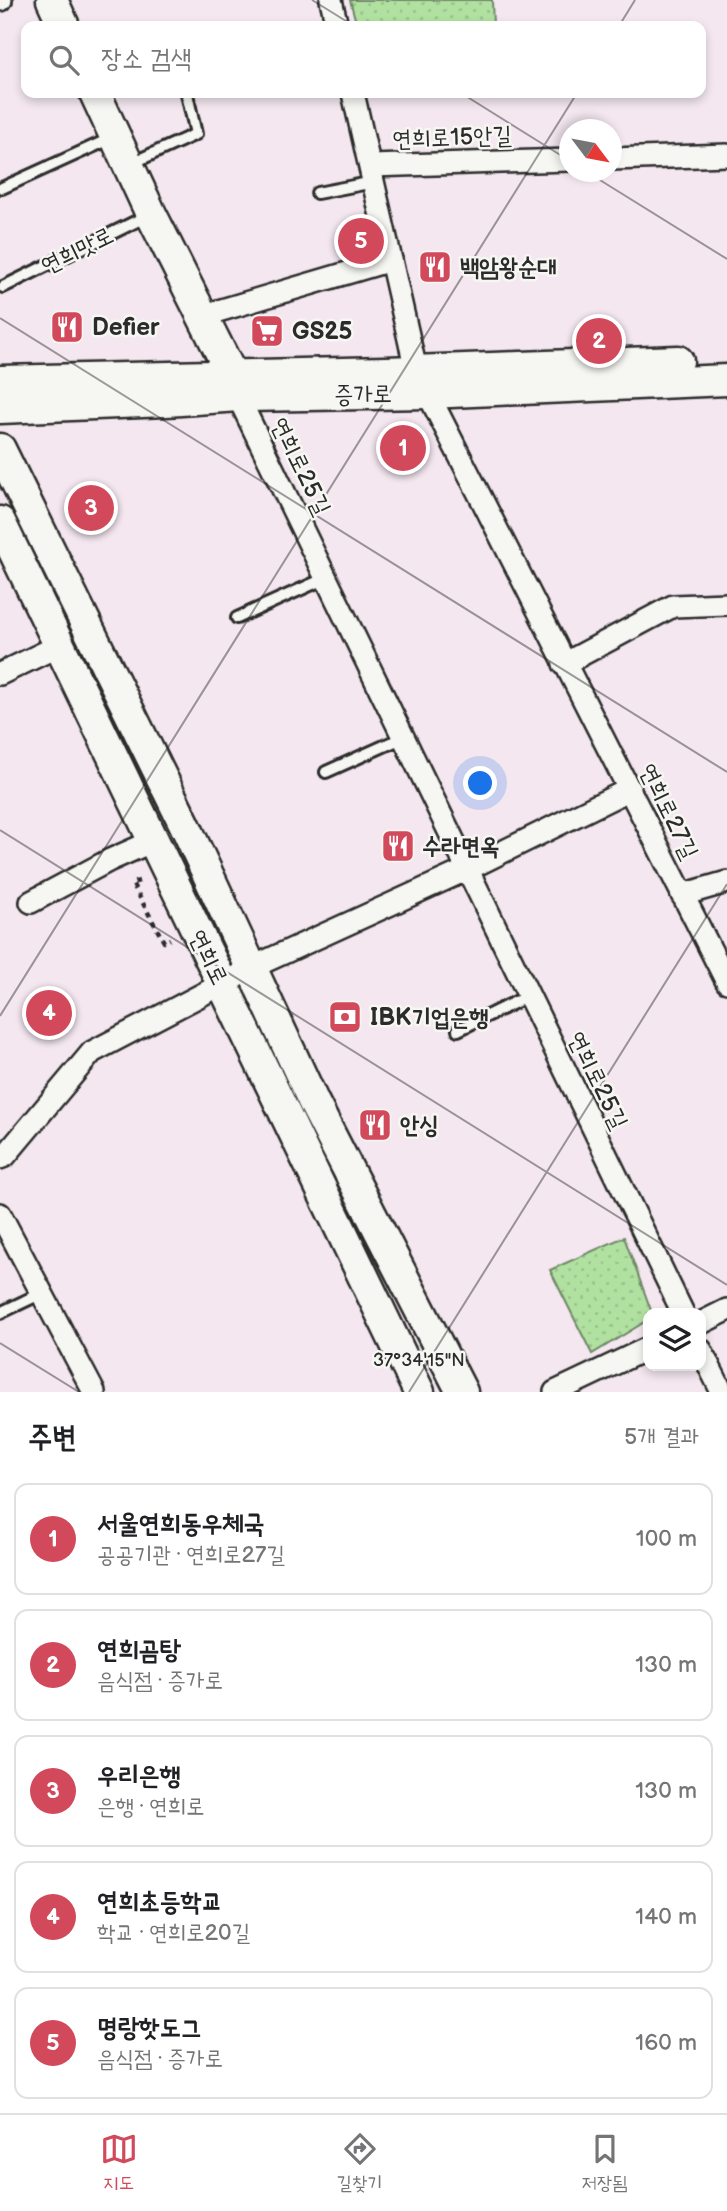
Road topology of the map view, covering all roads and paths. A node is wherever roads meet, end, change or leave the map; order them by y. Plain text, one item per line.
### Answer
1 (52, 0) edge
2 (331, 0) edge
3 (62, 21) edge
4 (336, 21) edge
5 (97, 98) edge
6 (188, 98) edge
7 (354, 98) edge
8 (115, 137) junction
9 (727, 155) edge
10 (622, 159) edge
11 (559, 161) edge
12 (129, 164) junction
13 (372, 174) junction
14 (2, 188) dead end
15 (317, 193) dead end
16 (151, 214) junction
17 (391, 260) junction
18 (3, 287) dead end
19 (201, 316) junction
20 (727, 360) edge
21 (727, 380) edge
22 (0, 381) edge
23 (422, 382) junction
24 (236, 386) junction
25 (0, 408) edge
26 (1, 455) edge
27 (0, 522) edge
28 (326, 578) junction
29 (727, 604) edge
30 (237, 618) dead end
31 (58, 646) junction
32 (564, 664) junction
33 (0, 674) edge
34 (404, 737) junction
35 (327, 772) dead end
36 (630, 789) junction
37 (153, 841) junction
38 (468, 869) junction
39 (139, 881) dead end
40 (727, 882) edge
41 (682, 895) junction
42 (31, 902) dead end
43 (170, 939) dead end
44 (251, 971) junction
45 (727, 982) edge
46 (222, 983) junction
47 (528, 996) junction
48 (458, 1030) dead end
49 (0, 1158) edge
50 (0, 1214) edge
51 (6, 1238) edge
52 (42, 1293) junction
53 (681, 1308) edge
54 (727, 1310) edge
55 (0, 1312) edge
56 (706, 1320) edge
57 (643, 1350) edge
58 (706, 1360) edge
59 (94, 1392) edge
60 (419, 1392) edge
61 (462, 1392) edge
62 (555, 1392) edge
63 (722, 1392) edge

1 - 3 main road
2 - 4 street
5 - 8 main road
6 - 12 lane
7 - 13 street, 연희로15안길
8 - 12 main road
8 - 14 lane
9 - 10 street
11 - 13 street, 연희로15안길
12 - 16 main road
13 - 15 lane
13 - 17 street, 증가로
16 - 18 lane, 연희맛로
16 - 19 main road
17 - 19 street
17 - 23 street, 증가로
19 - 24 main road
20 - 23 main road, 증가로
21 - 23 main road, 증가로
22 - 24 main road, 증가로
23 - 24 main road, 증가로
23 - 32 street, 연희로27길
24 - 25 main road, 증가로
24 - 28 street, 연희로25길
26 - 44 main road, 연희로
27 - 31 main road, 연희로
28 - 30 lane
28 - 34 street, 연희로25길
29 - 32 street
31 - 33 street
31 - 37 main road, 연희로
32 - 36 street, 연희로27길
34 - 35 lane
34 - 38 street, 연희로25길
36 - 38 street
36 - 41 street, 연희로27길
37 - 42 street
37 - 46 main road, 연희로
38 - 44 street, 연희로
38 - 47 street, 연희로25길
39 - 43 path
40 - 41 street
41 - 45 street, 연희로27길
44 - 46 street
44 - 61 main road, 연희로
46 - 49 street
46 - 60 main road, 연희로
47 - 48 lane
47 - 53 street, 연희로25길
50 - 51 street
51 - 52 street
52 - 55 lane
52 - 59 street
54 - 56 street
57 - 62 street
58 - 63 street

